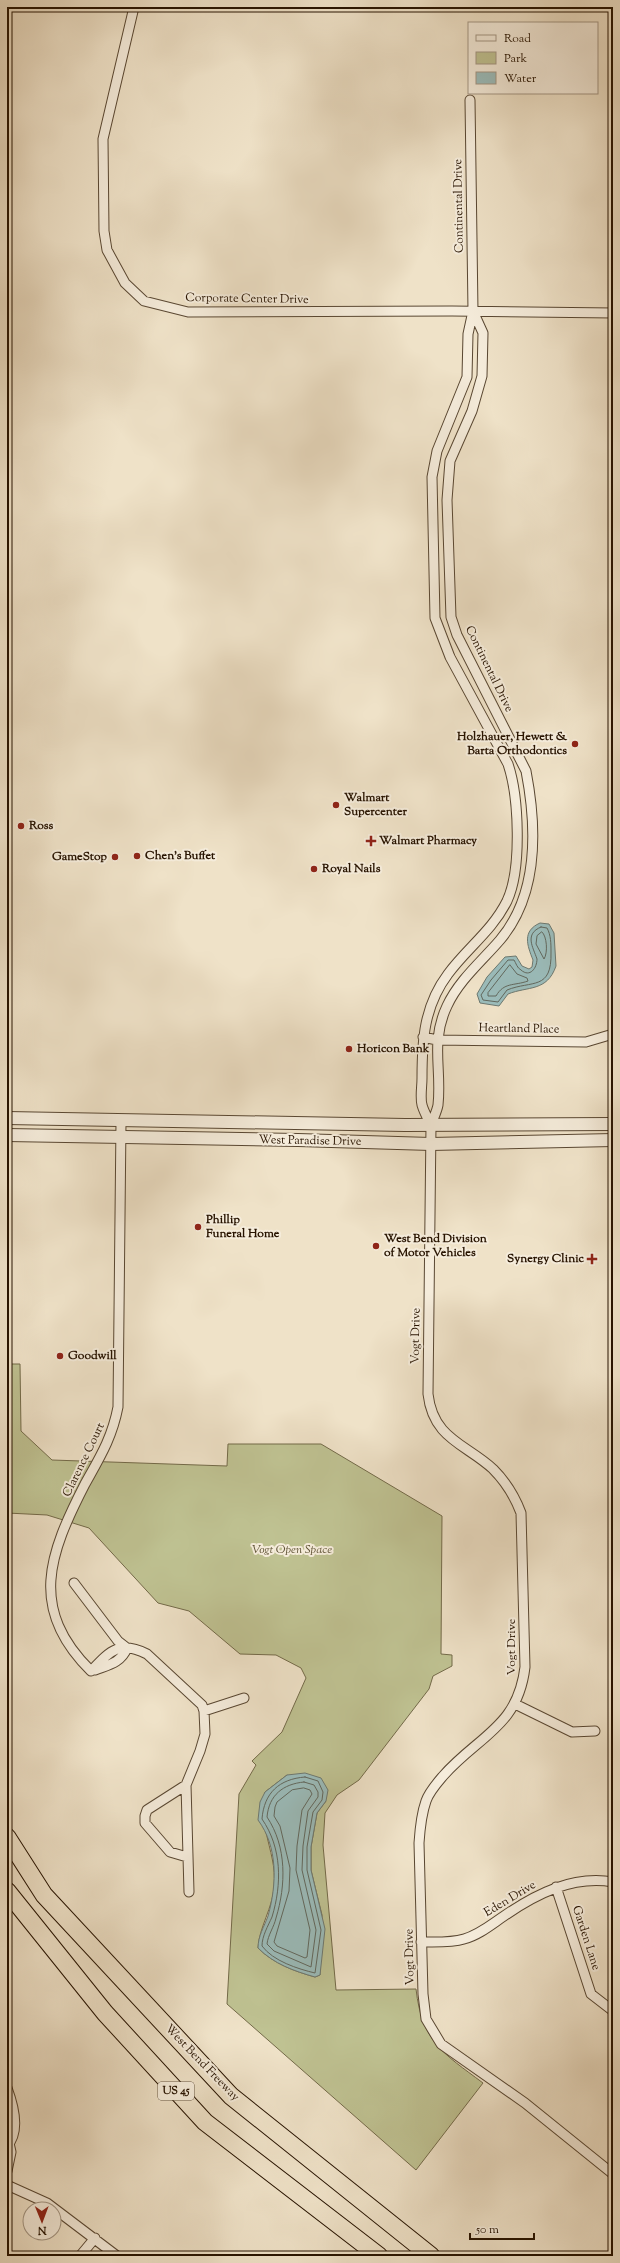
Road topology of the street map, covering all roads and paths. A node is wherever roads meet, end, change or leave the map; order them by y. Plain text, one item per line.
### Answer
1 (134, 7) edge
2 (470, 100) dead end
3 (473, 311) junction
4 (613, 313) edge
5 (613, 1034) edge
6 (423, 1037) junction
7 (437, 1040) junction
8 (7, 1118) edge
9 (121, 1122) junction
10 (613, 1124) edge
11 (431, 1125) junction
12 (7, 1135) edge
13 (121, 1138) junction
14 (613, 1140) edge
15 (431, 1144) junction
16 (74, 1583) dead end
17 (127, 1648) junction
18 (244, 1698) dead end
19 (515, 1704) junction
20 (204, 1711) junction
21 (595, 1731) dead end
22 (186, 1785) junction
23 (7, 1837) edge
24 (187, 1857) junction
25 (613, 1882) edge
26 (556, 1887) junction
27 (7, 1891) edge
28 (189, 1892) dead end
29 (422, 1942) junction
30 (613, 2011) edge
31 (7, 2088) edge
32 (8, 2145) edge
33 (7, 2171) edge
34 (613, 2174) edge
35 (7, 2185) edge
36 (95, 2238) junction
37 (80, 2256) edge
38 (117, 2256) edge
39 (379, 2256) edge
40 (432, 2256) edge

1 - 3 street, Corporate Center Drive
2 - 3 street, Continental Drive
3 - 4 street, Corporate Center Drive
3 - 6 street, Continental Drive
3 - 7 street, Continental Drive
5 - 7 street, Heartland Place
6 - 7 street, Heartland Place
6 - 11 street, Continental Drive
7 - 11 street, Continental Drive
8 - 9 street, West Paradise Drive
9 - 11 street, West Paradise Drive
9 - 13 street, Clarence Court
10 - 11 street, West Paradise Drive
11 - 15 street, Vogt Drive
12 - 13 street, West Paradise Drive
13 - 15 street, West Paradise Drive
13 - 17 street, Clarence Court
14 - 15 street, West Paradise Drive
15 - 19 street, Vogt Drive
16 - 17 street
17 - 20 street
18 - 20 street
19 - 21 street
19 - 29 street, Vogt Drive
20 - 22 street
22 - 24 street
22 - 24 street
23 - 40 highway, West Bend Freeway / US 45
24 - 28 street
25 - 26 street, Eden Drive
26 - 29 street, Eden Drive
26 - 30 street, Garden Lane
27 - 39 highway, US 45
29 - 34 street, Vogt Drive
31 - 32 street
32 - 33 street
35 - 36 street
36 - 37 street
36 - 38 street

